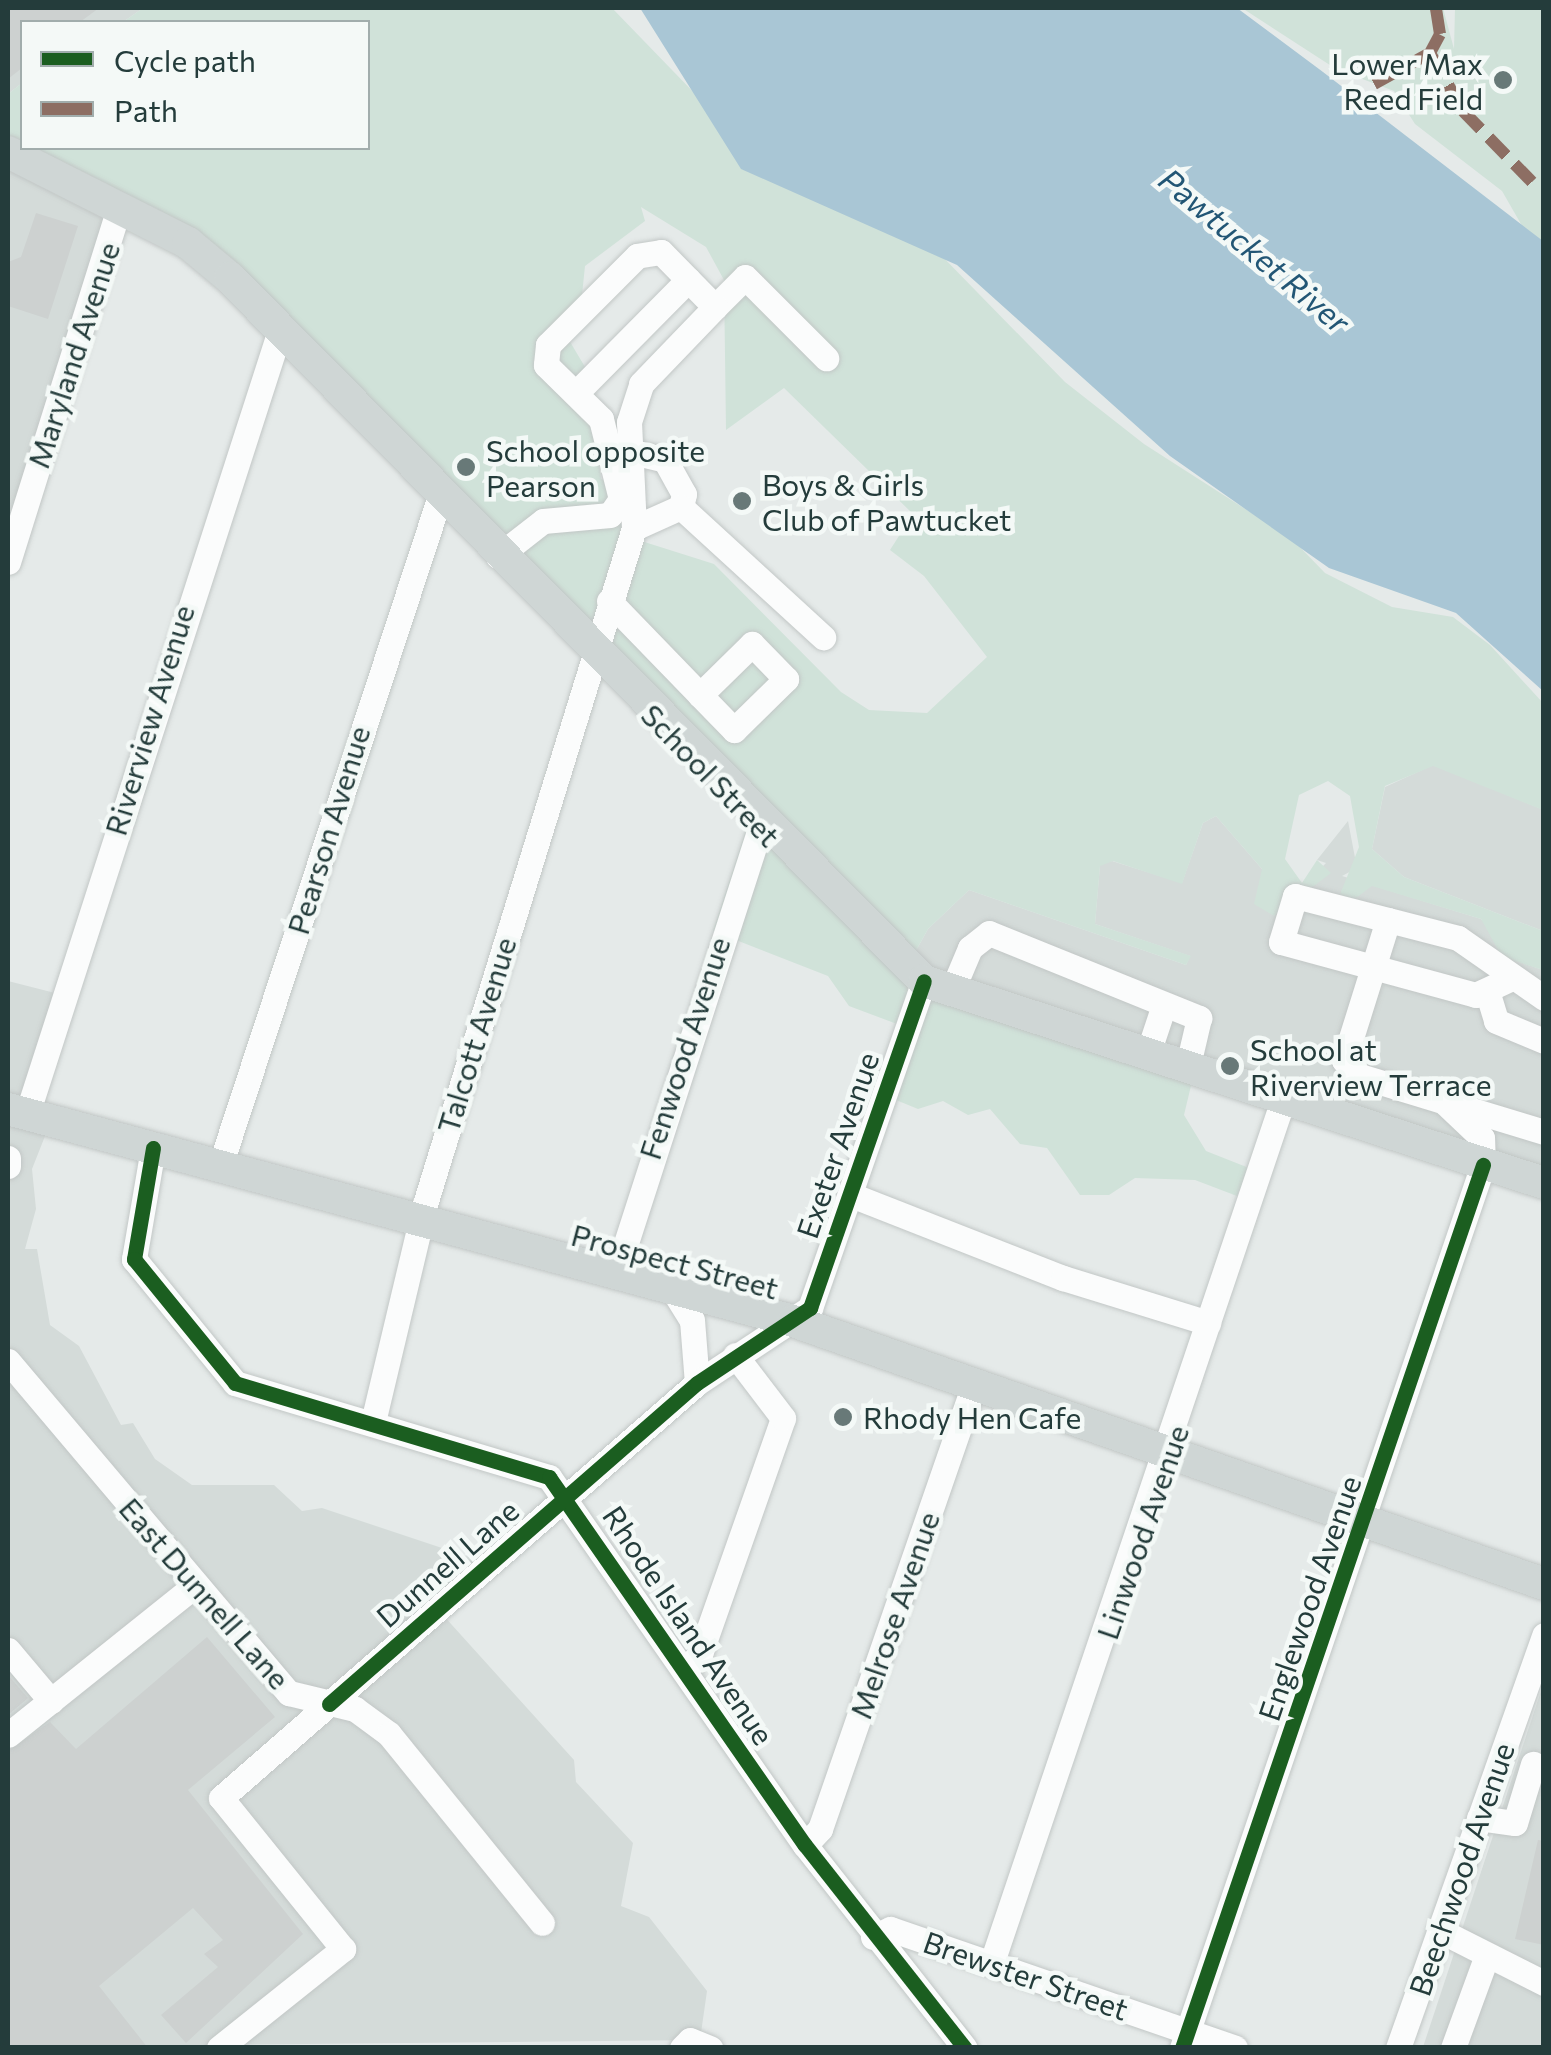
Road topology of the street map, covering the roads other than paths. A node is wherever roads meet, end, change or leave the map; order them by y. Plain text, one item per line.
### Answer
1 (8, 152) edge
2 (120, 206) junction
3 (688, 280) junction
4 (715, 307) junction
5 (280, 330) junction
6 (826, 358) dead end
7 (577, 392) junction
8 (633, 452) junction
9 (440, 496) junction
10 (681, 508) junction
11 (634, 528) junction
12 (498, 556) junction
13 (8, 562) edge
14 (609, 601) junction
15 (823, 638) dead end
16 (591, 652) junction
17 (700, 695) dead end
18 (762, 826) junction
19 (1388, 920) junction
20 (1372, 968) junction
21 (1512, 978) junction
22 (937, 987) junction
23 (1488, 994) junction
24 (1544, 998) edge
25 (1164, 1005) junction
26 (1544, 1041) edge
27 (1147, 1056) junction
28 (1186, 1069) junction
29 (1283, 1100) junction
30 (1444, 1102) junction
31 (17, 1111) edge
32 (1544, 1132) edge
33 (153, 1148) junction
34 (1484, 1165) junction
35 (220, 1166) junction
36 (1544, 1183) edge
37 (851, 1195) junction
38 (424, 1222) junction
39 (616, 1274) junction
40 (671, 1286) junction
41 (793, 1321) junction
42 (1208, 1323) junction
43 (735, 1355) junction
44 (8, 1362) edge
45 (975, 1381) junction
46 (697, 1383) junction
47 (373, 1422) junction
48 (1171, 1452) junction
49 (567, 1494) junction
50 (1366, 1522) junction
51 (1544, 1584) edge
52 (194, 1586) junction
53 (1544, 1635) edge
54 (8, 1650) edge
55 (686, 1669) junction
56 (52, 1701) junction
57 (329, 1704) junction
58 (8, 1735) edge
59 (1500, 1758) junction
60 (1538, 1765) edge
61 (1479, 1818) junction
62 (805, 1845) junction
63 (542, 1923) dead end
64 (1439, 1930) junction
65 (873, 1936) junction
66 (1486, 1958) junction
67 (992, 1962) junction
68 (1544, 1983) edge
69 (1185, 2039) edge
70 (219, 2048) edge
71 (965, 2048) edge
72 (1235, 2048) edge
73 (1398, 2048) edge
74 (1453, 2048) edge

1 - 2 main road, School Street
2 - 5 main road, School Street
2 - 13 street, Maryland Avenue
3 - 4 street
3 - 7 street
3 - 7 street
4 - 6 street, Talcott Avenue
4 - 8 street, Talcott Avenue
5 - 9 main road, School Street
5 - 31 street, Riverview Avenue
7 - 12 street
8 - 10 street
8 - 11 street, Talcott Avenue
9 - 12 main road, School Street
9 - 35 street, Pearson Avenue
10 - 11 street
10 - 15 street
11 - 14 street, Talcott Avenue
12 - 16 main road, School Street
14 - 16 street, Talcott Avenue
14 - 17 street
16 - 18 main road, School Street
16 - 38 street, Talcott Avenue
18 - 22 main road, School Street
18 - 39 street, Fenwood Avenue
19 - 20 street
19 - 20 street
19 - 21 street
20 - 23 street
20 - 30 street
21 - 23 street
21 - 24 street
22 - 25 street, Exeter Avenue
22 - 27 main road, School Street
22 - 37 street, Exeter Avenue
23 - 26 street
25 - 27 street
25 - 28 street
27 - 28 main road, School Street
28 - 29 main road, School Street
29 - 34 main road, School Street
29 - 42 street, Linwood Avenue
30 - 32 street
30 - 34 street
31 - 33 main road, Prospect Street
33 - 35 main road, Prospect Street
33 - 47 street, Rhode Island Avenue
34 - 36 main road, School Street
34 - 50 street, Englewood Avenue
35 - 38 main road, Prospect Street
37 - 41 street, Exeter Avenue
37 - 42 street
38 - 39 main road, Prospect Street
38 - 47 street, Talcott Avenue
39 - 40 main road, Prospect Street
40 - 41 main road, Prospect Street
40 - 46 street
41 - 43 street, Dunnell Lane
41 - 45 main road, Prospect Street
42 - 48 street, Linwood Avenue
43 - 46 street, Dunnell Lane
43 - 55 street
44 - 52 street, East Dunnell Lane
45 - 48 main road, Prospect Street
45 - 62 street, Melrose Avenue
46 - 49 street, Dunnell Lane
47 - 49 street, Rhode Island Avenue
48 - 50 main road, Prospect Street
48 - 67 street, Linwood Avenue
49 - 55 street, Rhode Island Avenue
49 - 57 street, Dunnell Lane
50 - 51 main road, Prospect Street
50 - 69 street, Englewood Avenue
52 - 56 street
52 - 57 street, East Dunnell Lane
53 - 59 street, Beechwood Avenue
54 - 56 street
55 - 62 street, Rhode Island Avenue
56 - 58 street
57 - 63 street, East Dunnell Lane
57 - 70 street, Dunnell Lane
59 - 60 street
59 - 61 street, Beechwood Avenue
60 - 61 street
61 - 64 street, Beechwood Avenue
62 - 65 street, Rhode Island Avenue
64 - 66 street
64 - 73 street, Beechwood Avenue
65 - 67 street, Brewster Street
65 - 71 street, Rhode Island Avenue
66 - 68 street
66 - 74 street
67 - 69 street, Brewster Street
69 - 72 street, Brewster Street

